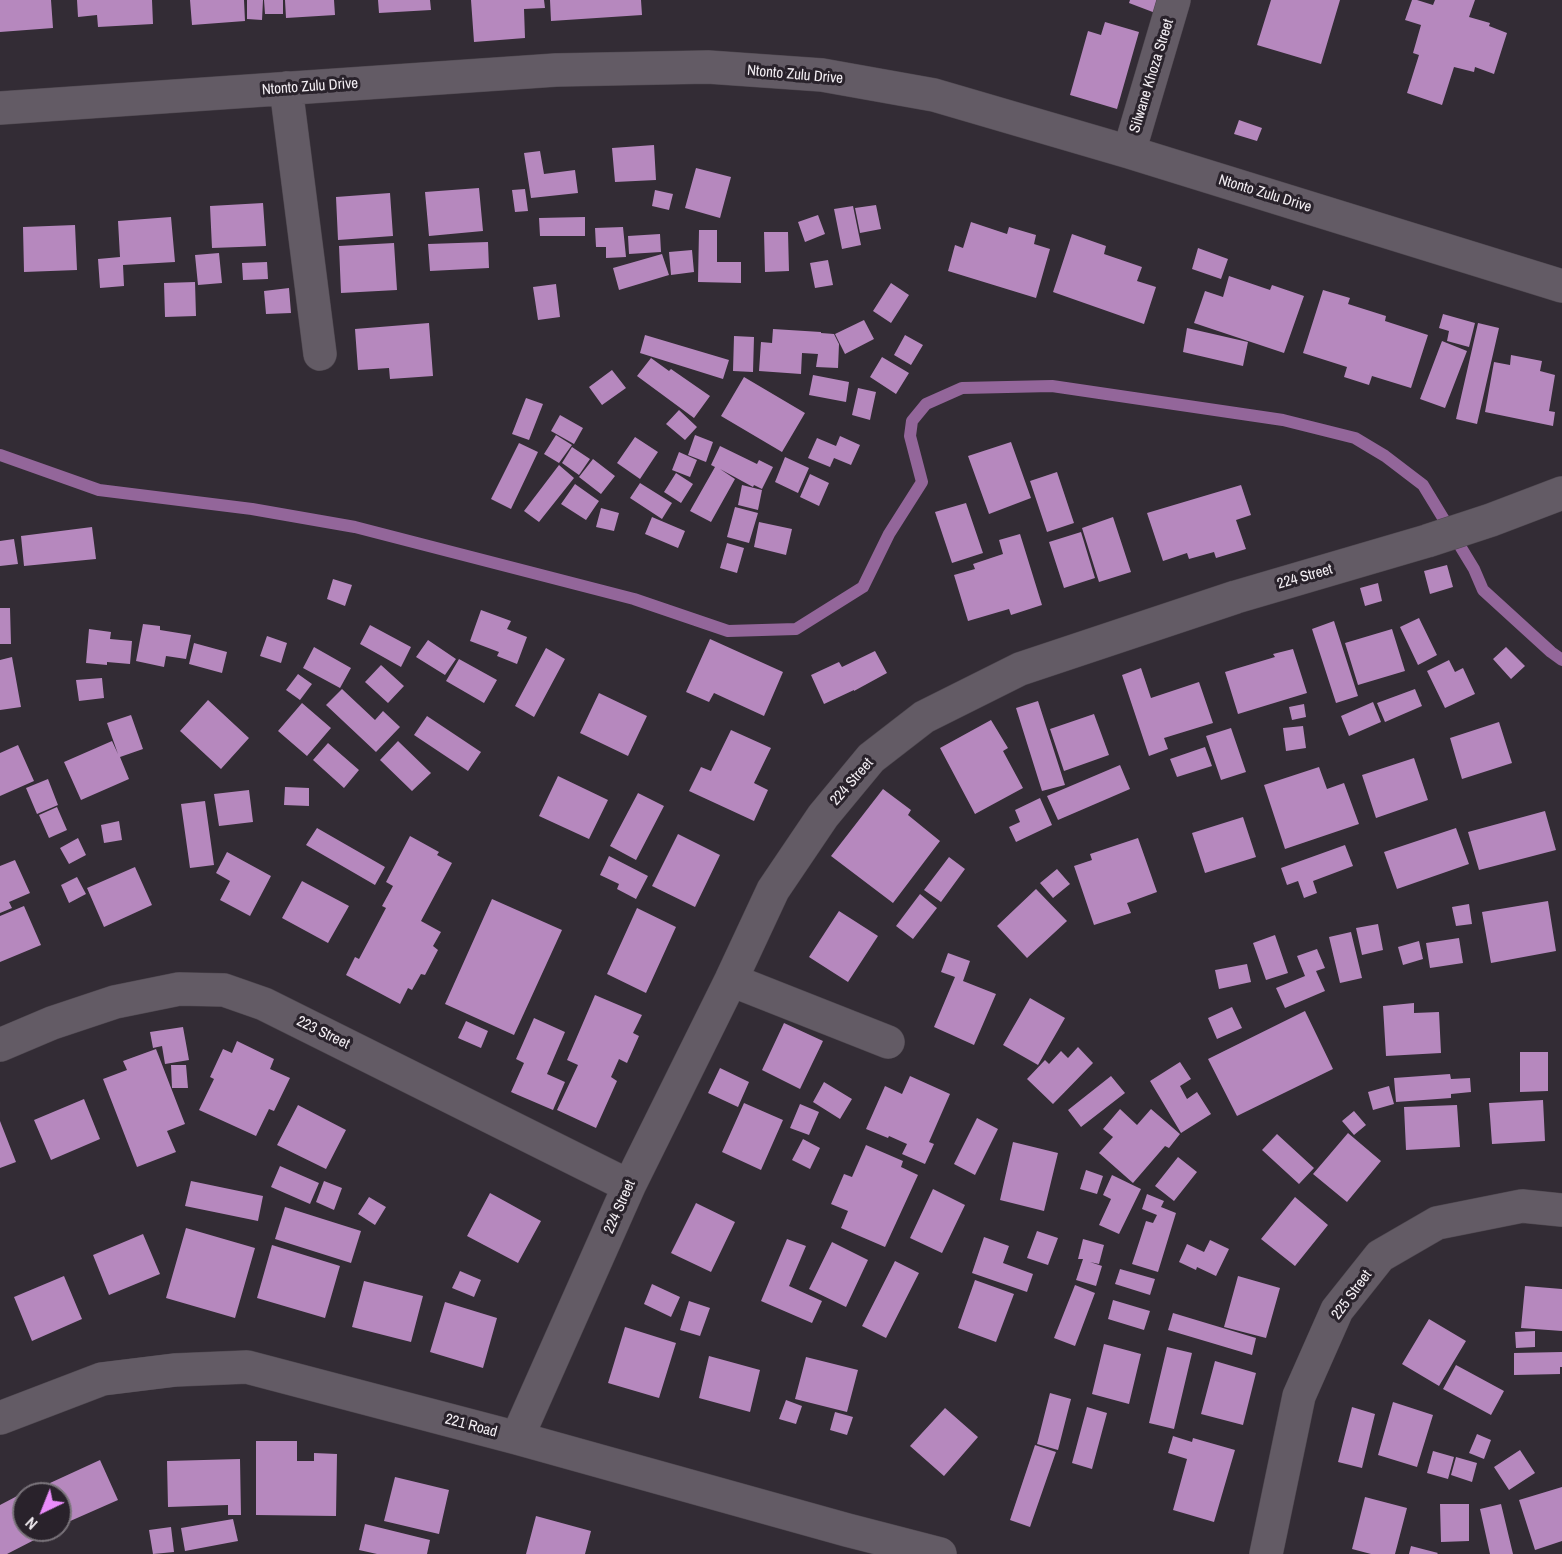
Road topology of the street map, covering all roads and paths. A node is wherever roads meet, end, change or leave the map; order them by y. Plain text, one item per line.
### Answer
1 (1174, 0) edge
2 (286, 88) junction
3 (0, 108) edge
4 (1129, 152) junction
5 (1562, 286) edge
6 (320, 354) dead end
7 (1562, 493) edge
8 (731, 980) junction
9 (888, 1042) dead end
10 (0, 1045) edge
11 (629, 1186) junction
12 (1562, 1210) edge
13 (0, 1418) edge
14 (517, 1438) junction
15 (940, 1554) edge
16 (1266, 1554) edge

1 - 4 street, Silwane Khoza Street
2 - 3 street, Ntonto Zulu Drive
2 - 4 street, Ntonto Zulu Drive
2 - 6 street
4 - 5 street, Ntonto Zulu Drive
7 - 8 street, 224 Street
8 - 9 street
8 - 11 street, 224 Street
10 - 11 street, 223 Street
11 - 14 street, 224 Street
12 - 16 street, 225 Street
13 - 14 street, 221 Road
14 - 15 street, 221 Road

